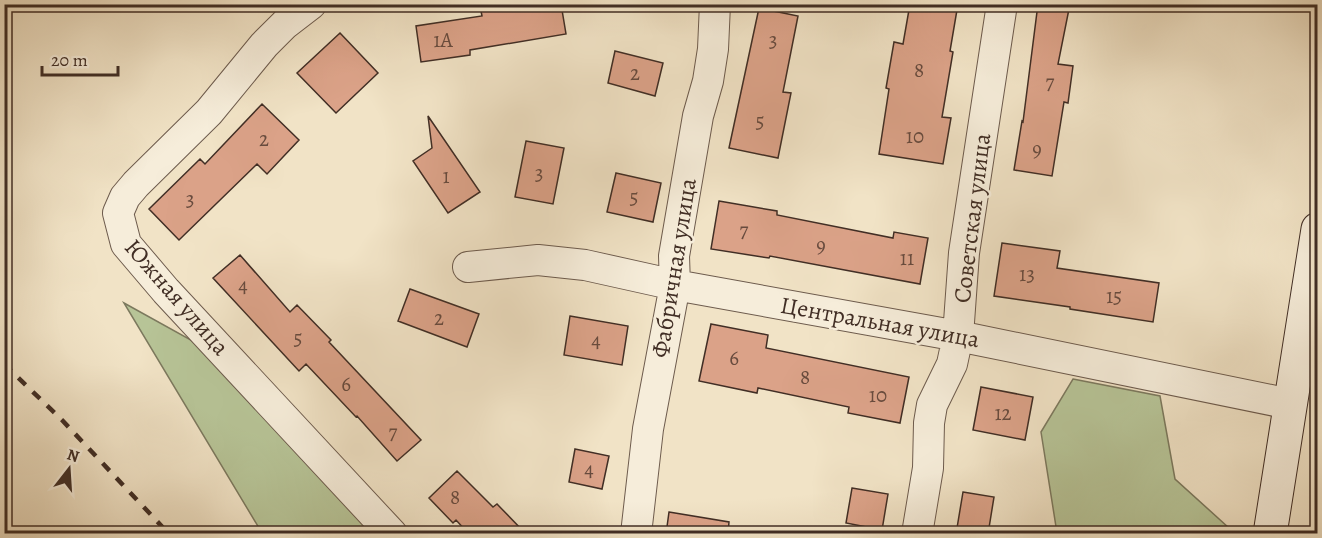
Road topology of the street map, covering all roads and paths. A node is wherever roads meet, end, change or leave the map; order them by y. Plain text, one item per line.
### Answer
1 (311, 4) edge
2 (715, 4) edge
3 (1002, 4) edge
4 (1317, 229) edge
5 (468, 267) dead end
6 (675, 285) junction
7 (958, 336) junction
8 (1308, 351) edge
9 (1290, 404) junction
10 (392, 534) edge
11 (636, 534) edge
12 (917, 534) edge
13 (1270, 534) edge

1 - 10 street, Южная улица
2 - 6 street, Фабричная улица
3 - 7 street, Советская улица
4 - 8 main road
5 - 6 street, Центральная улица
6 - 7 street, Центральная улица
6 - 11 street, Фабричная улица
7 - 9 street, Центральная улица
7 - 12 street, Советская улица
8 - 9 main road
9 - 13 main road

